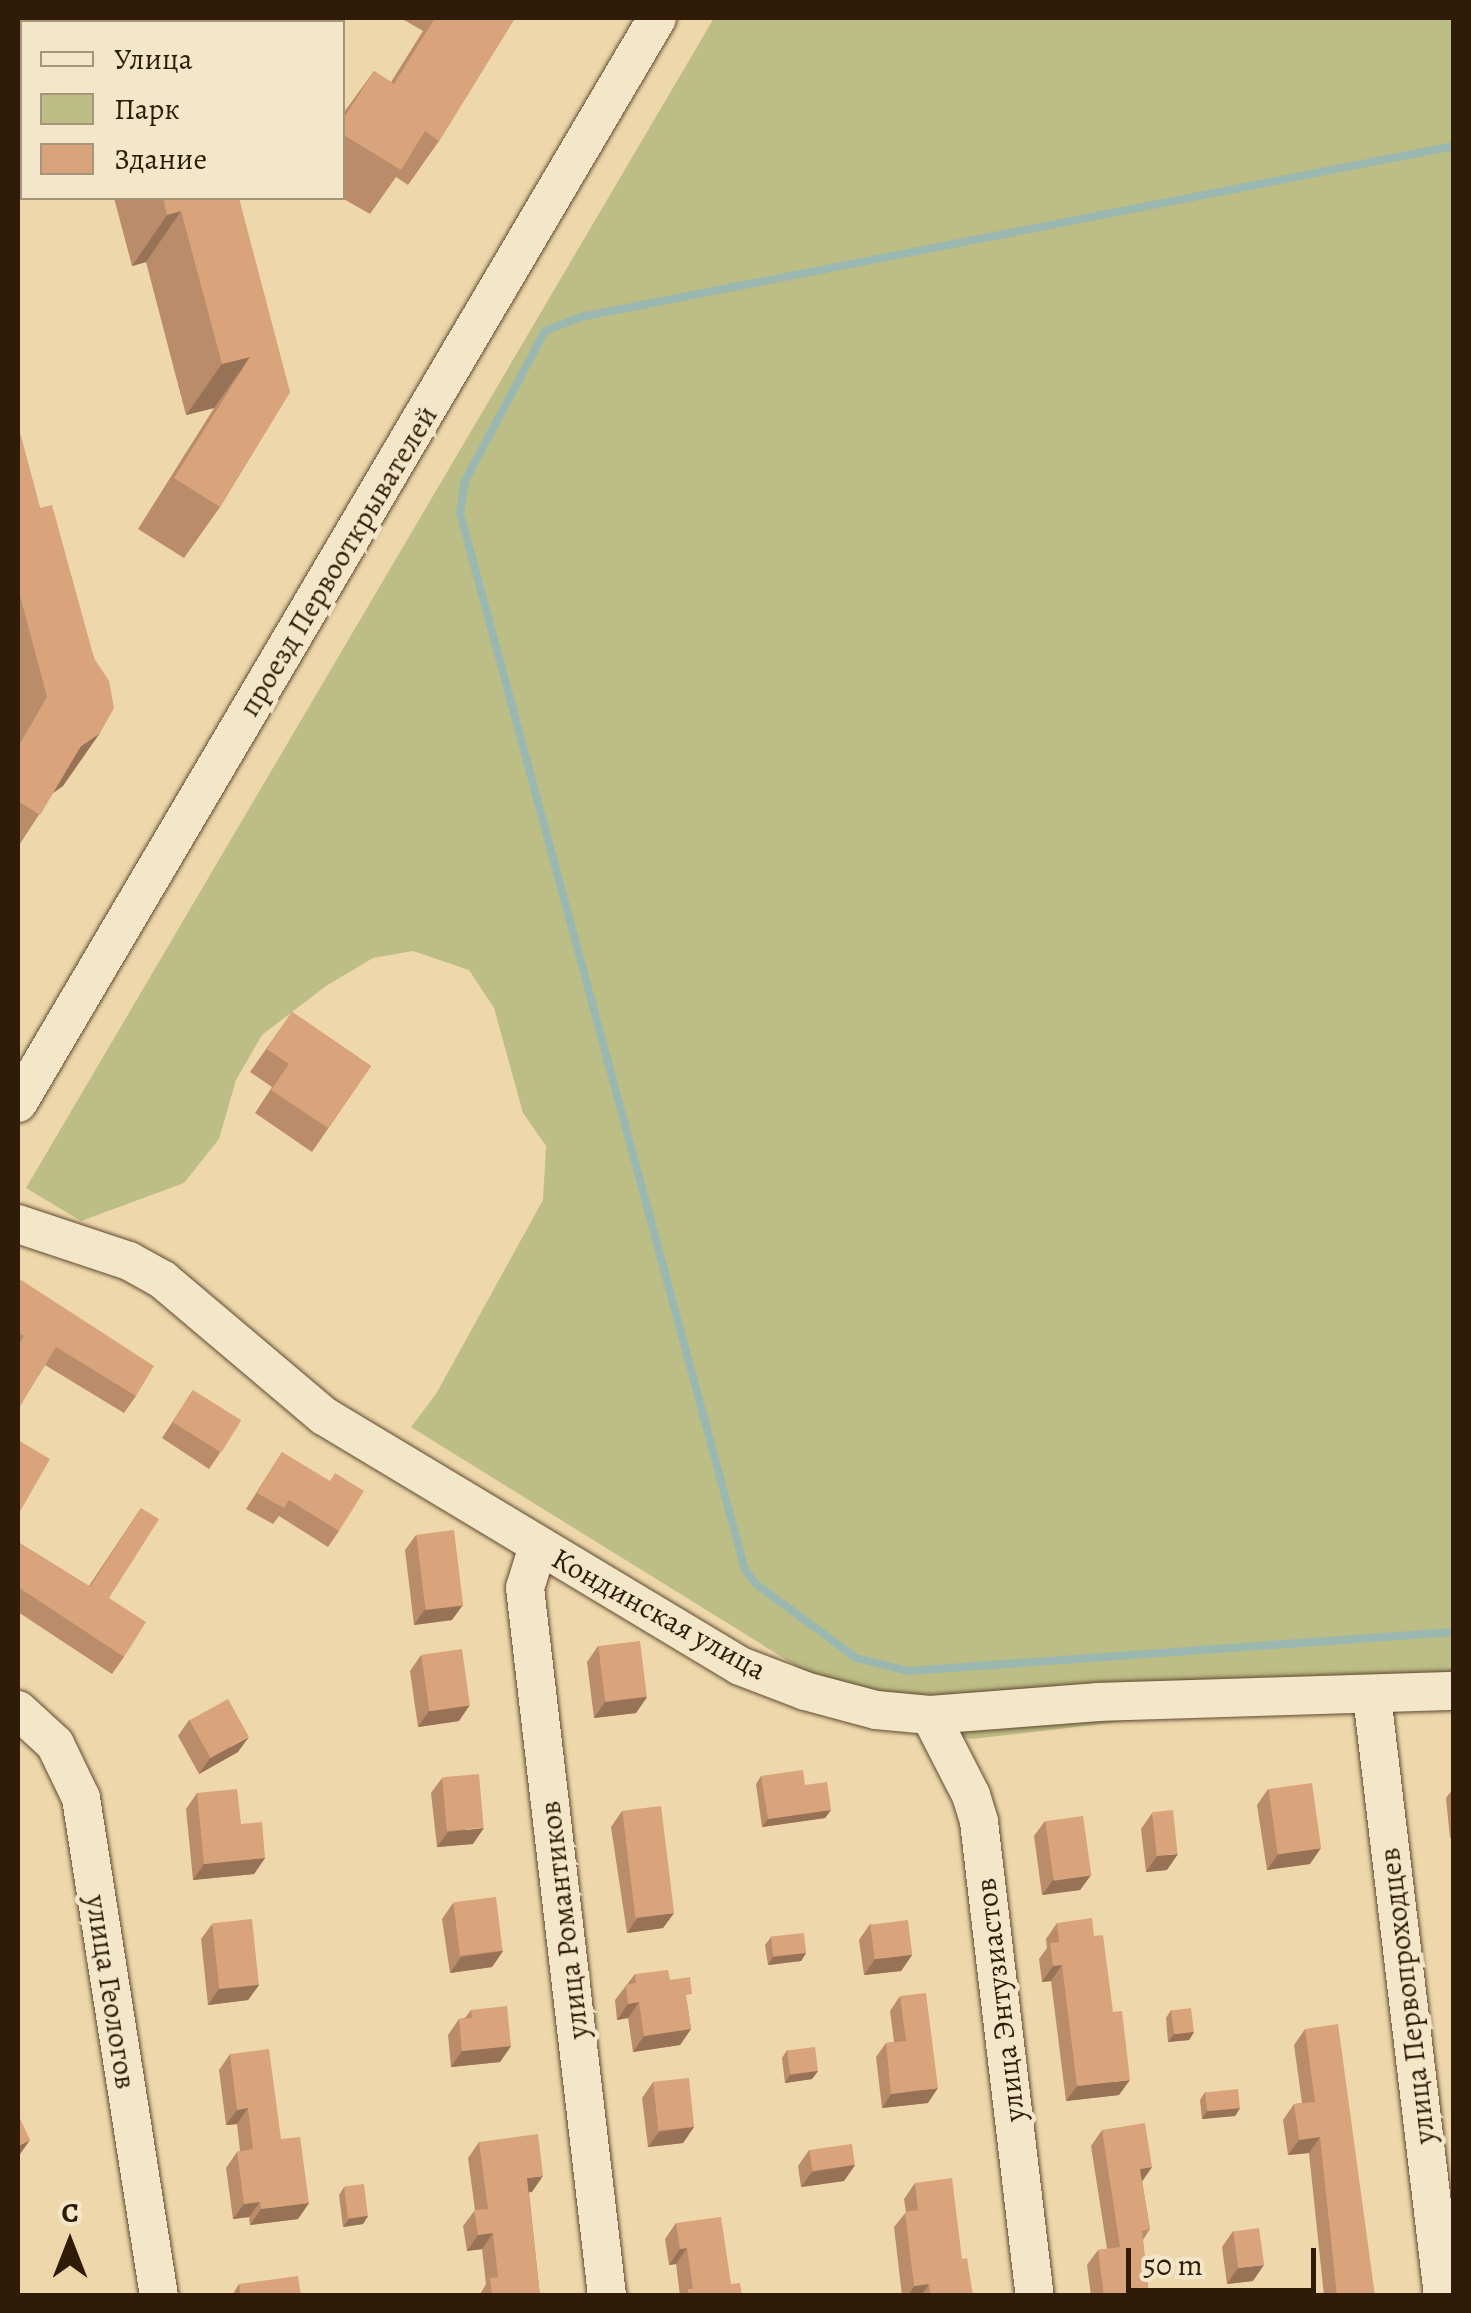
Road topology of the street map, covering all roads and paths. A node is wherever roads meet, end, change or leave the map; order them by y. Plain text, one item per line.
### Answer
1 (657, 18) edge
2 (18, 1103) edge
3 (18, 1224) edge
4 (538, 1546) junction
5 (1454, 1692) edge
6 (1372, 1696) junction
7 (18, 1710) edge
8 (930, 1714) junction
9 (158, 2296) edge
10 (607, 2296) edge
11 (1035, 2296) edge
12 (1442, 2296) edge

1 - 2 street, проезд Первооткрывателей
3 - 4 street, Кондинская улица
4 - 8 street, Кондинская улица
4 - 10 street, улица Романтиков
5 - 6 street, Кондинская улица
6 - 8 street, Кондинская улица
6 - 12 street, улица Первопроходцев
7 - 9 street, улица Геологов
8 - 11 street, улица Энтузиастов

